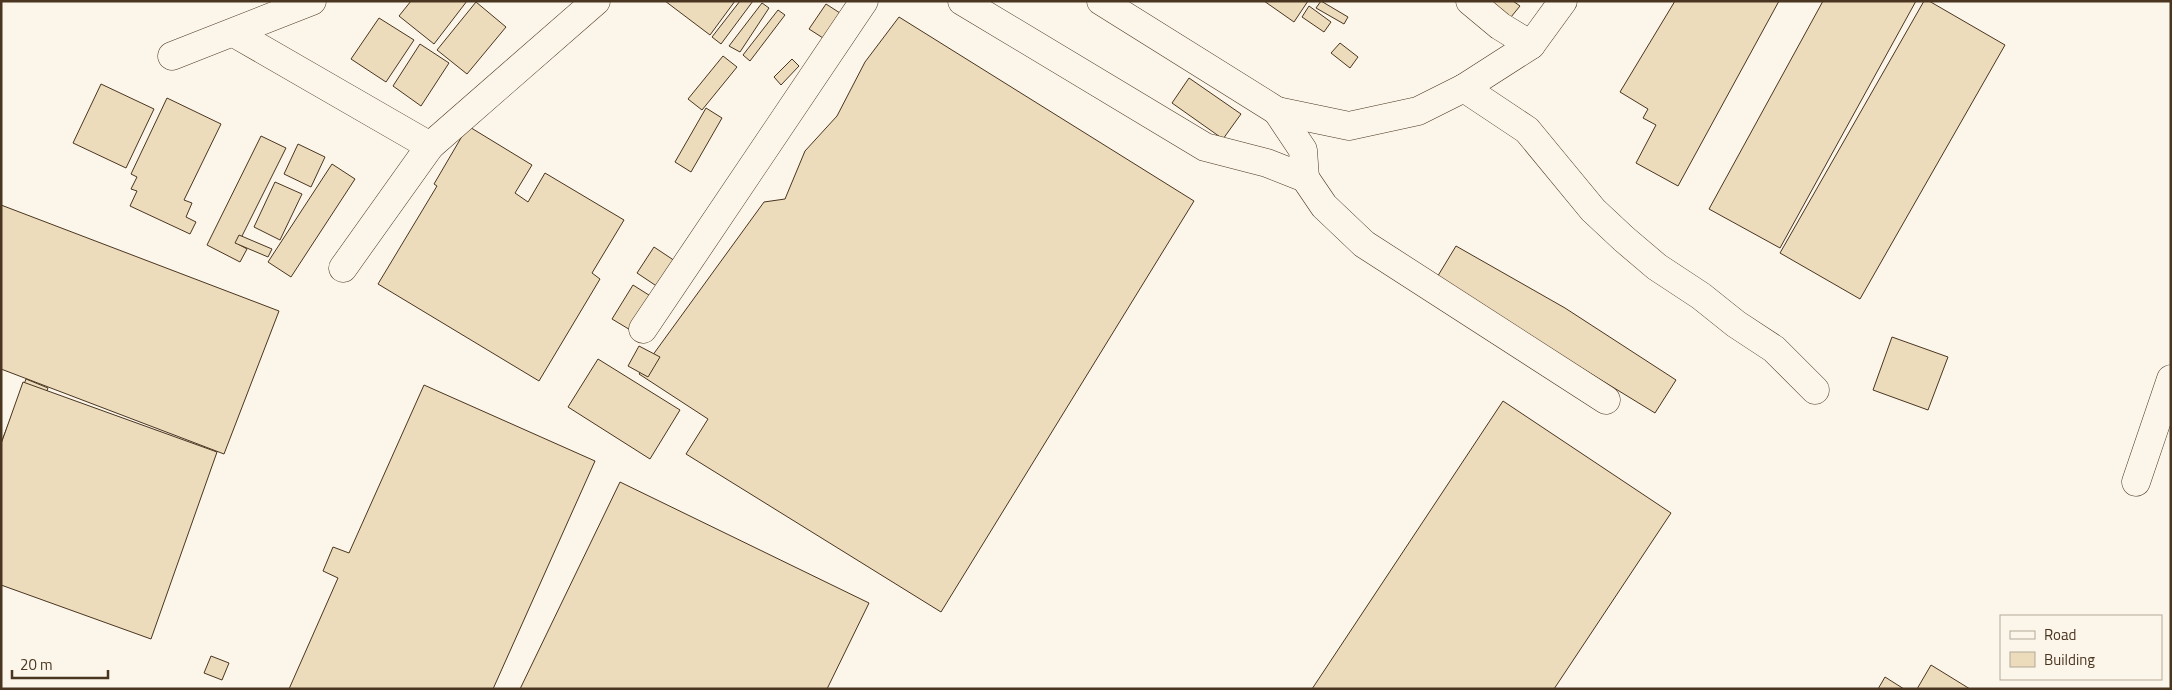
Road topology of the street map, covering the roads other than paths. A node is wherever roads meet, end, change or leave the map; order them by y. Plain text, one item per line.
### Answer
1 (312, 1) edge
2 (596, 1) edge
3 (864, 1) edge
4 (962, 1) edge
5 (1101, 1) edge
6 (1470, 1) edge
7 (1563, 1) edge
8 (234, 33) junction
9 (1531, 45) junction
10 (172, 56) dead end
11 (1464, 88) junction
12 (1277, 111) junction
13 (430, 146) junction
14 (1305, 178) junction
15 (344, 268) dead end
16 (643, 329) dead end
17 (2171, 379) edge
18 (1815, 390) dead end
19 (1606, 400) dead end
20 (2136, 482) dead end

1 - 8 lane
2 - 13 lane
3 - 16 lane
4 - 14 lane
5 - 12 lane
6 - 9 lane
7 - 9 lane
8 - 10 lane
8 - 13 lane
9 - 11 lane
11 - 12 lane
11 - 18 lane
12 - 14 lane
13 - 15 lane
14 - 19 lane
17 - 20 lane

